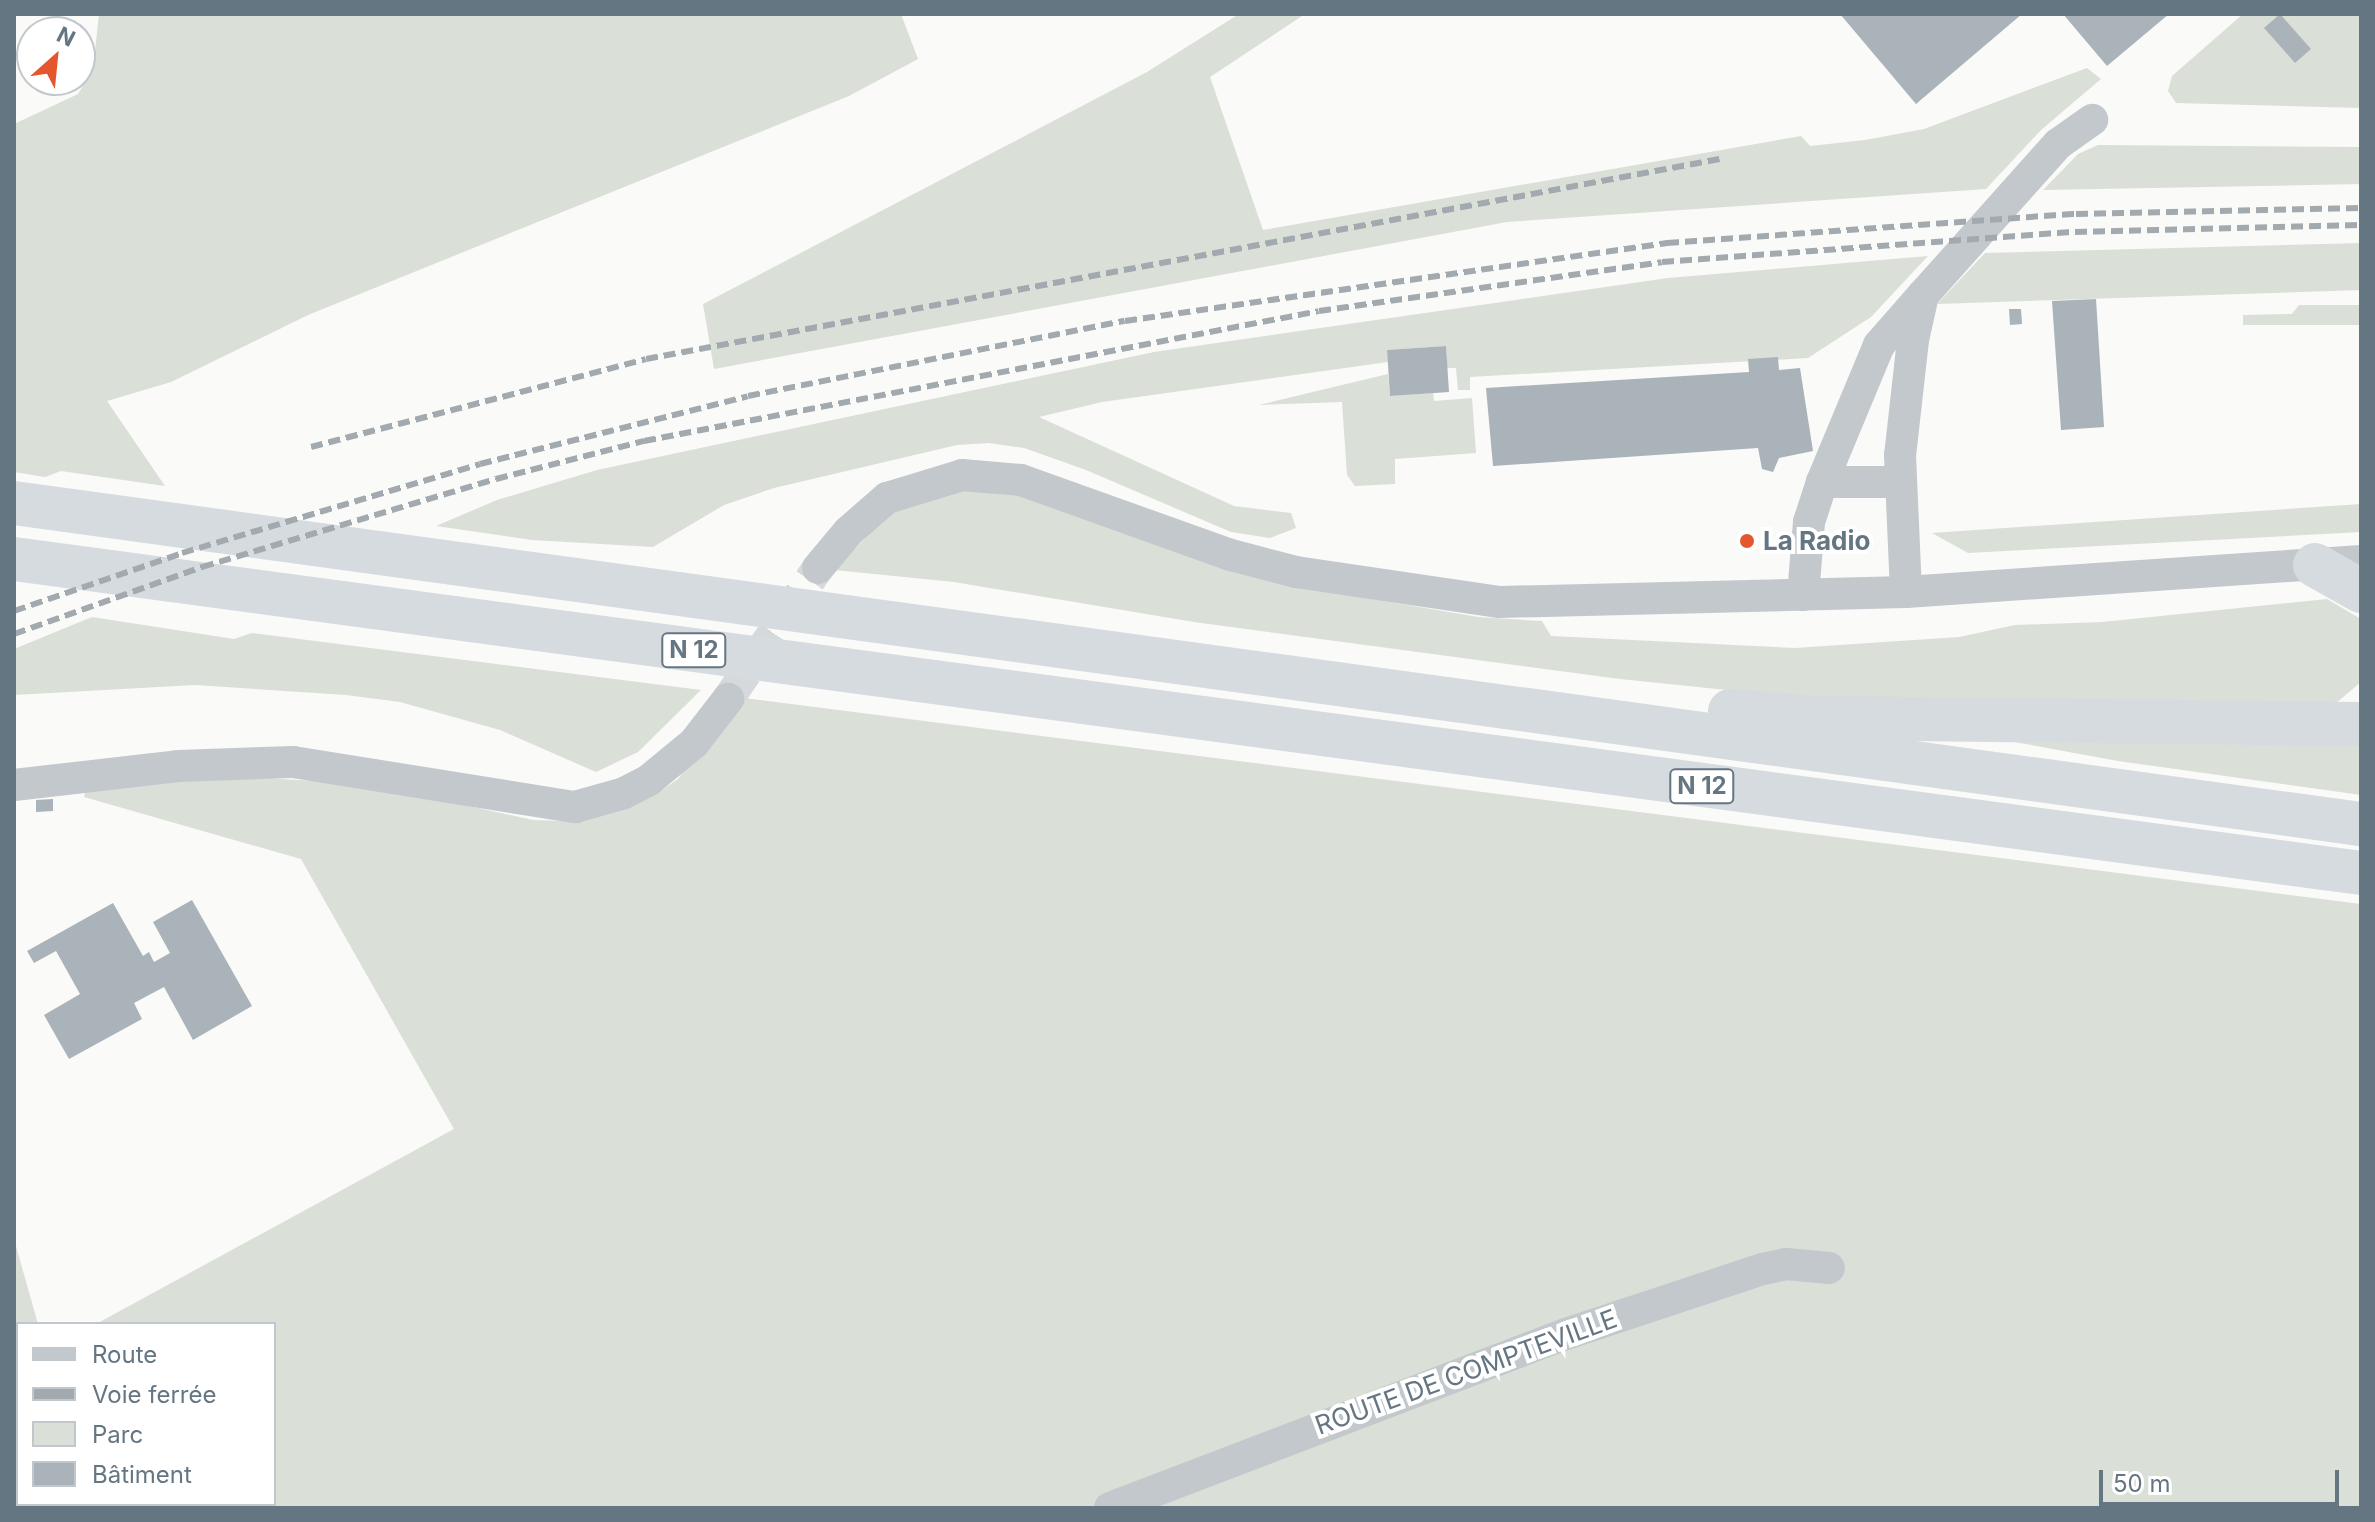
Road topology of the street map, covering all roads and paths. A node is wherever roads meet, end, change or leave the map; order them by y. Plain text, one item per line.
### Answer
1 (2092, 120) dead end
2 (1923, 295) junction
3 (1822, 482) junction
4 (1900, 482) junction
5 (14, 503) edge
6 (14, 559) edge
7 (2361, 561) edge
8 (2315, 565) junction
9 (818, 568) tunnel mouth
10 (2361, 591) edge
11 (1906, 592) junction
12 (1803, 595) junction
13 (1174, 664) junction
14 (728, 699) tunnel mouth
15 (2352, 720) edge
16 (14, 785) edge
17 (2361, 824) edge
18 (2361, 873) edge
19 (1829, 1268) dead end
20 (1110, 1508) edge

1 - 2 street
2 - 3 street
2 - 4 street
3 - 4 street
3 - 12 street
4 - 11 street
5 - 13 highway, N 12
6 - 18 highway, N 12
7 - 8 street
8 - 10 highway
8 - 11 street
9 - 12 street
11 - 12 street
13 - 15 highway
13 - 17 highway, N 12
14 - 16 street
19 - 20 street, ROUTE DE COMPTEVILLE

